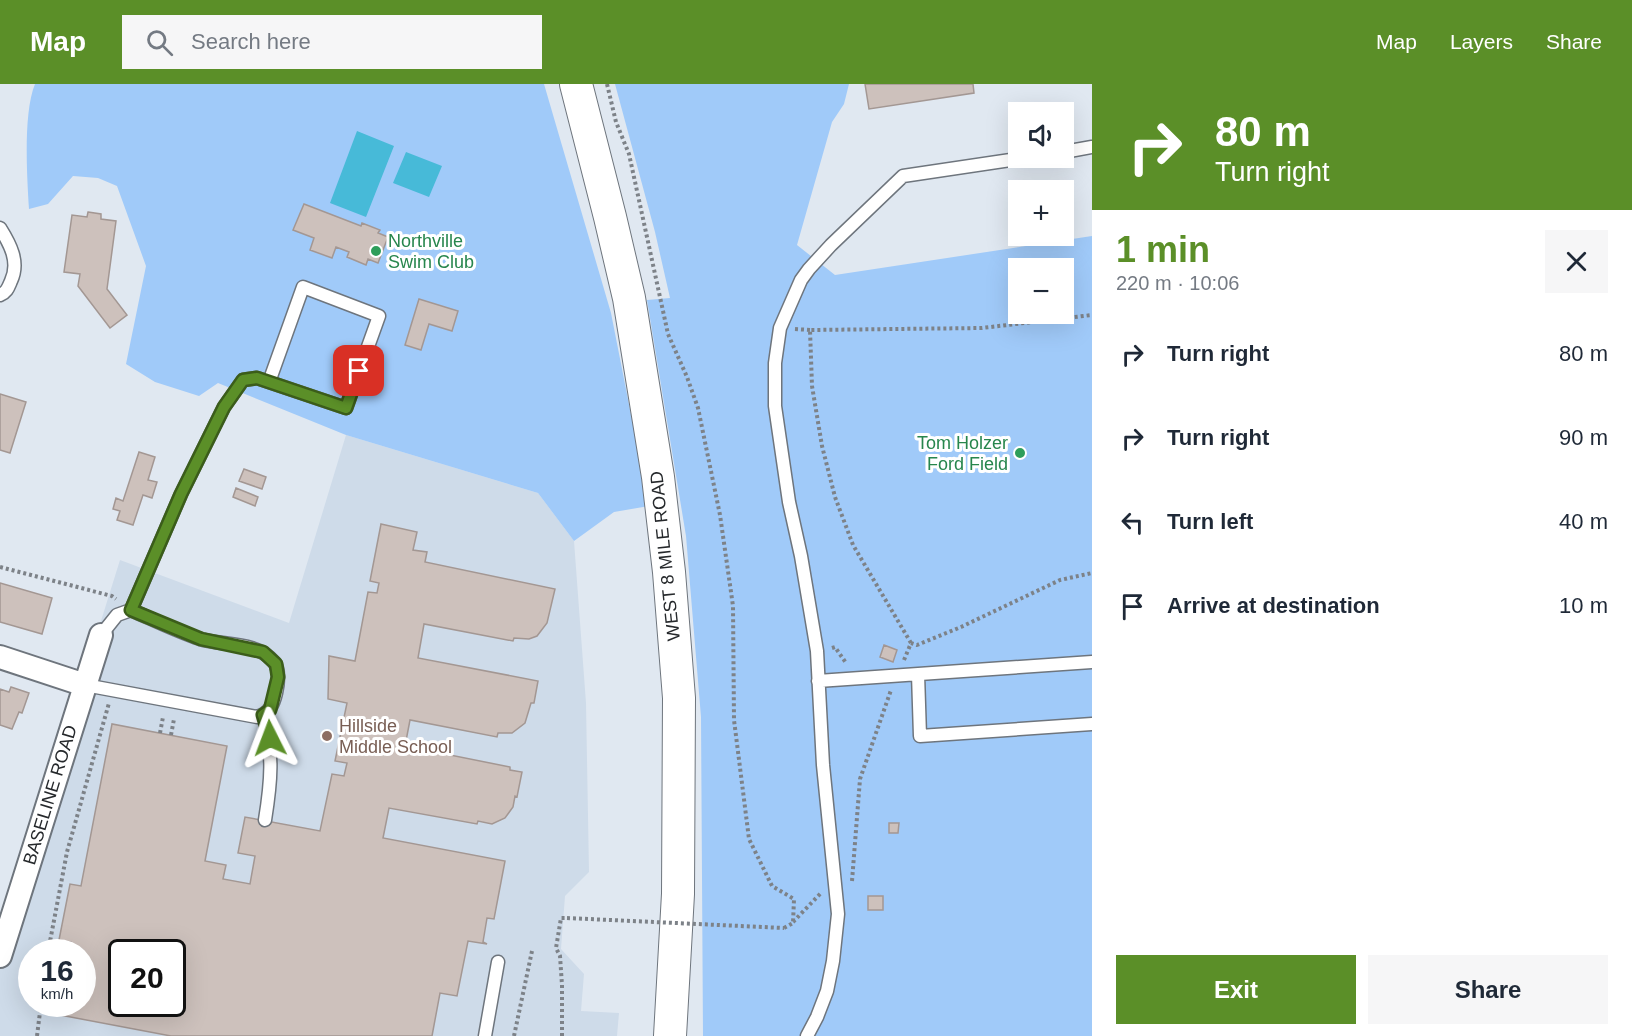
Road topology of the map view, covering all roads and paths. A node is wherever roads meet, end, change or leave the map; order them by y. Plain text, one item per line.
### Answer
1 (576, 84) edge
2 (608, 84) edge
3 (1092, 147) edge
4 (1074, 150) edge
5 (1008, 160) edge
6 (0, 228) edge
7 (0, 295) edge
8 (1092, 315) edge
9 (269, 382) junction
10 (0, 567) edge
11 (1092, 573) edge
12 (131, 610) junction
13 (101, 635) joint
14 (911, 643) junction
15 (817, 651) junction
16 (0, 657) edge
17 (904, 661) dead end
18 (1092, 662) edge
19 (854, 666) dead end
20 (918, 674) junction
21 (818, 681) junction
22 (84, 686) junction
23 (892, 688) dead end
24 (112, 691) junction
25 (263, 715) junction
26 (163, 717) dead end
27 (174, 719) dead end
28 (1092, 724) edge
29 (160, 733) dead end
30 (171, 735) dead end
31 (265, 820) dead end
32 (852, 889) dead end
33 (50, 939) edge
34 (532, 951) dead end
35 (0, 956) edge
36 (498, 962) dead end
37 (39, 1017) edge
38 (37, 1036) edge
39 (485, 1036) edge
40 (514, 1036) edge
41 (562, 1036) edge
42 (670, 1036) edge
43 (807, 1036) edge

1 - 42 main road, WEST 8 MILE ROAD
2 - 41 path, bridge
3 - 4 lane
5 - 15 lane
6 - 7 lane
8 - 14 path
9 - 9 lane
9 - 12 lane
10 - 12 path
11 - 14 path
12 - 13 lane
12 - 25 lane
13 - 22 street, BASELINE ROAD
14 - 17 path
15 - 19 path
15 - 21 lane
16 - 22 street
18 - 20 lane
20 - 21 lane
20 - 28 lane
21 - 43 lane
22 - 24 lane
22 - 35 street, BASELINE ROAD
23 - 32 path
24 - 25 lane
24 - 33 path
25 - 31 lane
26 - 29 path
27 - 30 path
34 - 40 path
36 - 39 lane
37 - 38 path

